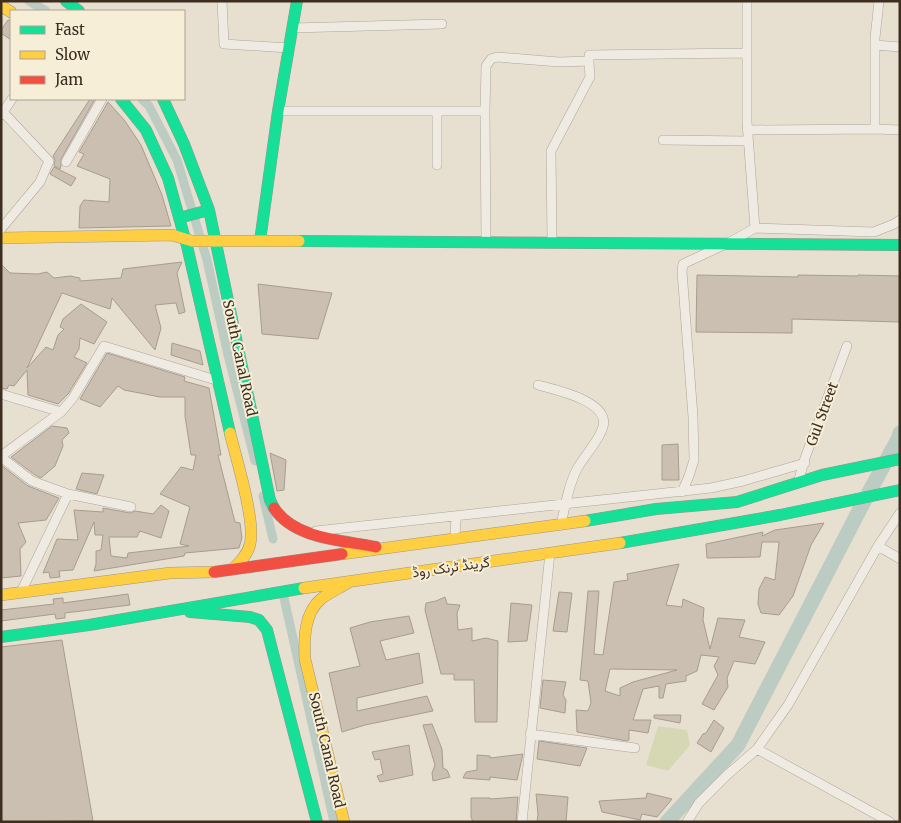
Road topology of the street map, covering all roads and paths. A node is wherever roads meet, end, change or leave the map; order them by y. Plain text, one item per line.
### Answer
1 (66, 1) edge
2 (222, 1) edge
3 (297, 1) edge
4 (747, 1) edge
5 (879, 1) edge
6 (78, 10) edge
7 (442, 24) dead end
8 (292, 28) junction
9 (875, 45) junction
10 (900, 47) edge
11 (289, 48) junction
12 (747, 53) junction
13 (589, 61) junction
14 (11, 100) edge
15 (101, 100) edge
16 (122, 100) edge
17 (162, 100) edge
18 (278, 111) junction
19 (485, 111) junction
20 (437, 112) junction
21 (2, 114) edge
22 (875, 129) junction
23 (748, 130) junction
24 (900, 130) edge
25 (663, 140) dead end
26 (748, 141) junction
27 (66, 162) dead end
28 (437, 165) dead end
29 (208, 210) junction
30 (180, 218) junction
31 (900, 220) edge
32 (755, 228) junction
33 (1, 229) edge
34 (1, 238) edge
35 (189, 240) junction
36 (215, 241) junction
37 (486, 241) junction
38 (260, 242) junction
39 (552, 242) junction
40 (730, 242) junction
41 (900, 245) edge
42 (847, 346) dead end
43 (218, 381) junction
44 (538, 385) dead end
45 (1, 394) edge
46 (61, 412) junction
47 (1, 456) edge
48 (900, 459) edge
49 (805, 463) junction
50 (798, 483) junction
51 (900, 490) edge
52 (682, 492) junction
53 (68, 494) junction
54 (650, 496) junction
55 (565, 504) junction
56 (132, 507) dead end
57 (900, 513) edge
58 (456, 516) junction
59 (614, 516) junction
60 (509, 521) junction
61 (562, 525) junction
62 (309, 532) junction
63 (664, 535) junction
64 (455, 538) junction
65 (878, 546) junction
66 (382, 548) junction
67 (550, 553) junction
68 (900, 559) edge
69 (238, 565) junction
70 (353, 580) junction
71 (24, 588) dead end
72 (1, 595) edge
73 (171, 611) junction
74 (1, 638) edge
75 (530, 734) junction
76 (635, 748) dead end
77 (758, 749) junction
78 (317, 822) edge
79 (344, 822) edge
80 (522, 822) edge
81 (687, 822) edge
82 (890, 822) edge

1 - 6 main road
2 - 11 street
3 - 8 main road
4 - 12 street
5 - 9 street
7 - 8 street
8 - 11 main road
9 - 10 street
9 - 22 street
11 - 18 main road
12 - 13 street
12 - 23 street
13 - 19 street
13 - 39 street
14 - 21 street
15 - 27 street
16 - 30 main road
17 - 29 main road, South Canal Road
18 - 20 street
18 - 38 main road
19 - 20 street
19 - 37 street
20 - 28 street
21 - 33 street
22 - 23 street
22 - 24 street
23 - 26 street
25 - 26 street
26 - 32 street
29 - 30 main road
29 - 36 main road, South Canal Road
30 - 35 main road
31 - 32 street
32 - 40 street
34 - 35 main road
35 - 36 main road
35 - 43 main road
36 - 38 main road
36 - 62 main road, South Canal Road
37 - 38 main road
37 - 39 main road
39 - 40 main road
40 - 41 main road
40 - 52 street
42 - 49 street, Gul Street
43 - 46 street
43 - 69 main road
44 - 55 street
45 - 46 street
46 - 47 street
47 - 53 street
48 - 50 main road, گرینڈ ٹرنک روڈ
49 - 50 street, Gul Street
49 - 52 street
50 - 59 main road, گرینڈ ٹرنک روڈ
51 - 63 main road, گرینڈ ٹرنک روڈ
52 - 54 street
53 - 56 street
53 - 71 street
54 - 55 street
54 - 59 street
55 - 60 street
55 - 61 street
57 - 65 street
58 - 60 street
58 - 62 street
58 - 64 street
59 - 61 main road, گرینڈ ٹرنک روڈ
59 - 63 main road
60 - 61 main road, گرینڈ ٹرنک روڈ
60 - 64 main road, گرینڈ ٹرنک روڈ
62 - 66 main road, South Canal Road
63 - 67 main road, گرینڈ ٹرنک روڈ
64 - 66 main road, گرینڈ ٹرنک روڈ
65 - 68 street
65 - 77 street
66 - 69 main road, گرینڈ ٹرنک روڈ
67 - 70 main road, گرینڈ ٹرنک روڈ
67 - 75 street
69 - 72 main road, گرینڈ ٹرنک روڈ
70 - 73 main road, گرینڈ ٹرنک روڈ
70 - 79 main road, South Canal Road
73 - 74 main road, گرینڈ ٹرنک روڈ
73 - 78 main road
75 - 76 street
75 - 80 street
77 - 81 street
77 - 82 street

